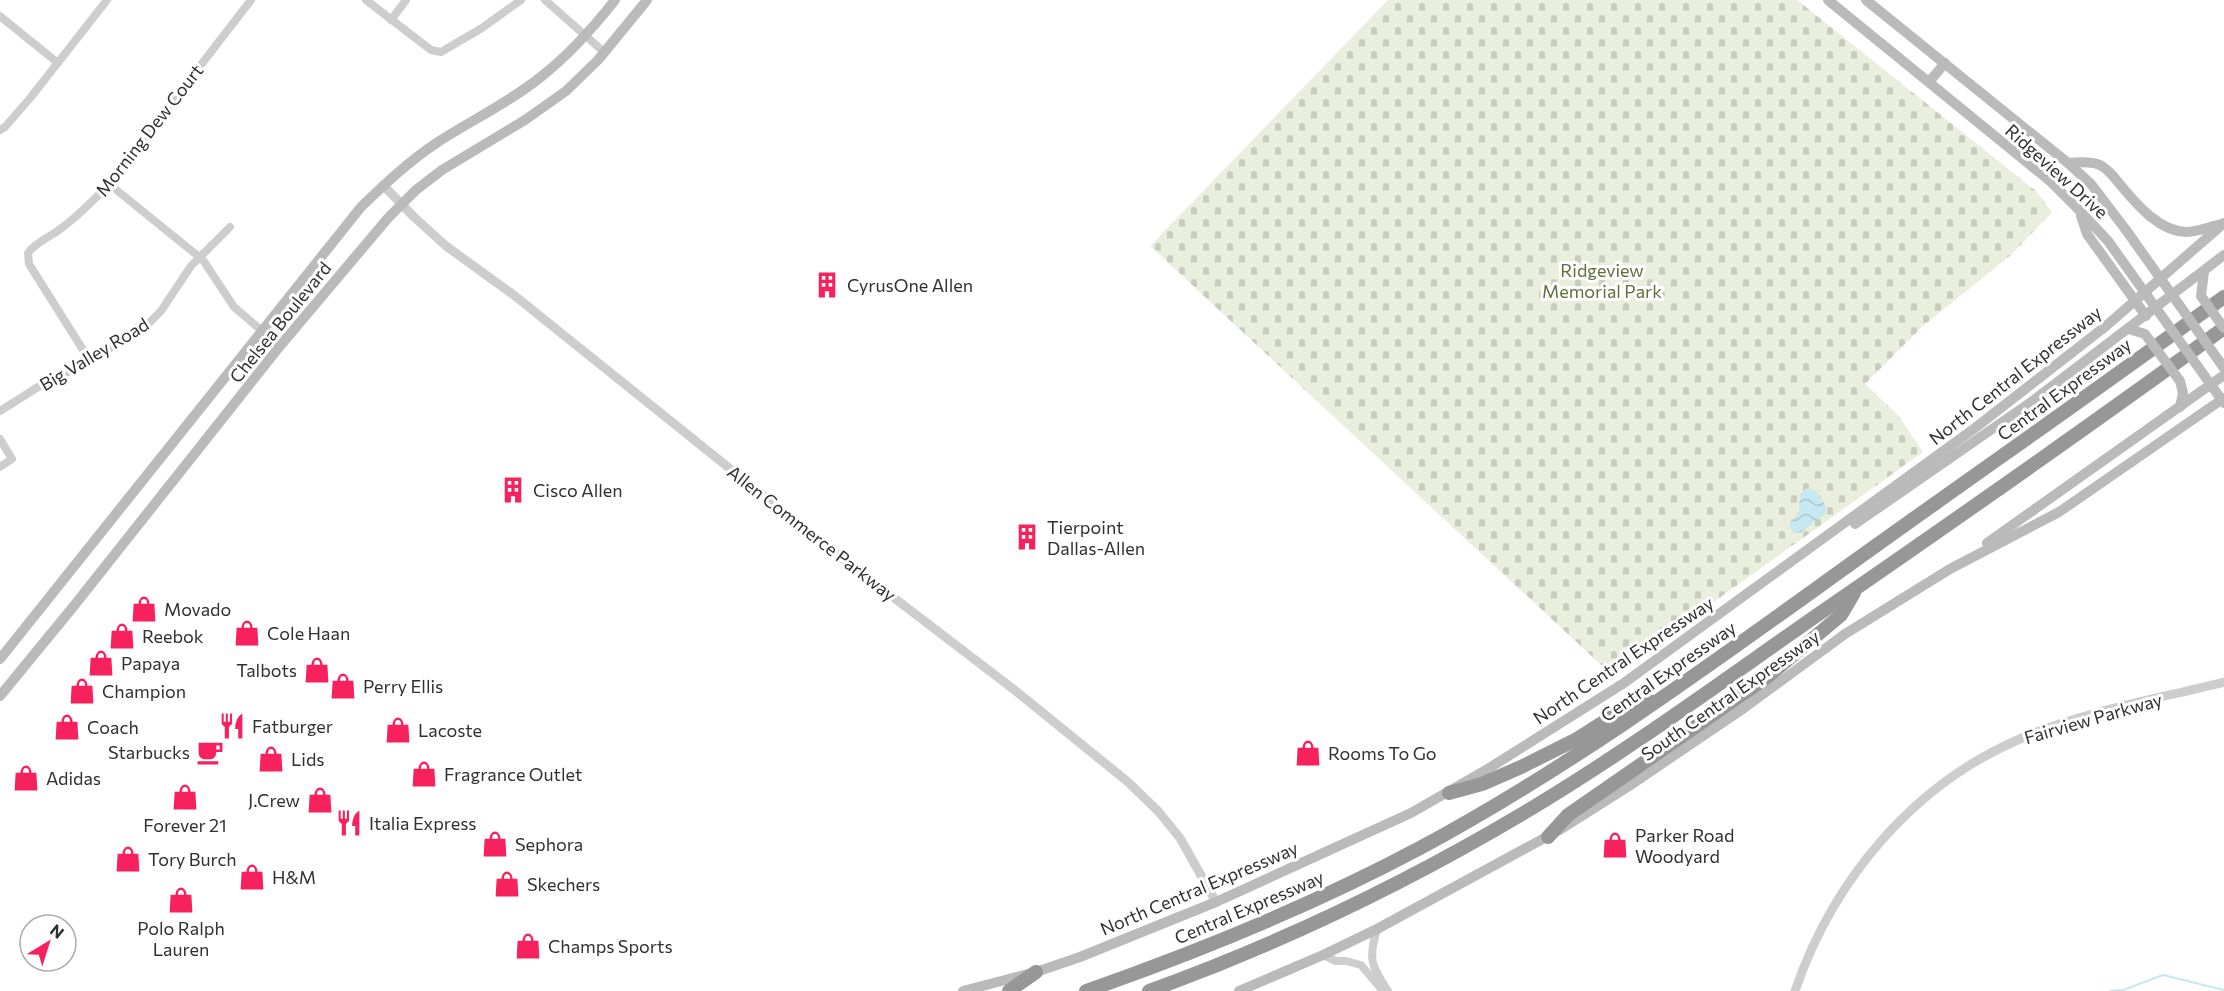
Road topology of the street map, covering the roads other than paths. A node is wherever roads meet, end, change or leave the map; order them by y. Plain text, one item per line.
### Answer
1 (107, 0) edge
2 (251, 0) edge
3 (366, 0) edge
4 (406, 0) edge
5 (521, 0) edge
6 (545, 0) edge
7 (615, 0) edge
8 (647, 0) edge
9 (1828, 0) edge
10 (1866, 0) edge
11 (0, 16) edge
12 (391, 20) junction
13 (585, 36) junction
14 (604, 52) junction
15 (58, 63) junction
16 (1945, 63) junction
17 (1929, 82) junction
18 (0, 130) edge
19 (2068, 163) junction
20 (109, 184) junction
21 (384, 185) junction
22 (401, 204) junction
23 (2079, 210) junction
24 (2223, 223) edge
25 (230, 227) dead end
26 (2224, 255) edge
27 (200, 257) junction
28 (2204, 272) junction
29 (2173, 295) junction
30 (2224, 297) edge
31 (2156, 308) junction
32 (2146, 316) junction
33 (2224, 328) edge
34 (2129, 329) junction
35 (261, 331) junction
36 (280, 346) junction
37 (90, 361) junction
38 (2224, 368) edge
39 (2224, 375) edge
40 (2211, 385) junction
41 (2224, 398) edge
42 (2224, 404) edge
43 (2180, 407) junction
44 (0, 411) edge
45 (0, 439) edge
46 (0, 467) edge
47 (1818, 543) junction
48 (1950, 569) junction
49 (1857, 588) junction
50 (0, 659) edge
51 (2224, 682) edge
52 (1672, 690) junction
53 (0, 696) edge
54 (1449, 793) junction
55 (1548, 837) junction
56 (1216, 902) junction
57 (1377, 929) junction
58 (1323, 955) junction
59 (1036, 972) junction
60 (963, 991) edge
61 (1009, 991) edge
62 (1086, 991) edge
63 (1149, 991) edge
64 (1239, 991) edge
65 (1383, 991) edge
66 (1388, 991) edge
67 (1795, 991) edge

1 - 15 street
2 - 20 street, Morning Dew Court
3 - 12 street
4 - 12 street
5 - 12 street
6 - 13 street
7 - 13 main road, Chelsea Boulevard
8 - 14 main road, Chelsea Boulevard
9 - 17 main road, Ridgeview Drive
10 - 16 main road, Ridgeview Drive
11 - 15 street
13 - 14 street
13 - 21 main road, Chelsea Boulevard
14 - 22 main road, Chelsea Boulevard
15 - 18 street
16 - 17 main road
16 - 19 main road, Ridgeview Drive
17 - 23 main road, Ridgeview Drive
19 - 24 main road
19 - 29 main road, Ridgeview Drive, bridge
20 - 27 street
20 - 37 street, Morning Dew Court
21 - 22 street, Allen Commerce Parkway
21 - 35 main road, Chelsea Boulevard
22 - 36 main road, Chelsea Boulevard
22 - 56 street, Allen Commerce Parkway
23 - 31 main road, Ridgeview Drive, bridge
23 - 32 main road, bridge
24 - 47 main road, North Central Expressway
25 - 27 street, Big Valley Road
26 - 28 main road
27 - 35 street
27 - 37 street, Big Valley Road
28 - 29 main road
28 - 33 main road, bridge
29 - 31 main road
29 - 38 main road, Ridgeview Drive, bridge
30 - 52 highway, Central Expressway
31 - 32 main road, bridge
31 - 40 main road, Ridgeview Drive, bridge
32 - 34 main road
33 - 49 highway
34 - 43 main road, bridge
34 - 47 main road
35 - 36 street
35 - 50 main road, Chelsea Boulevard
36 - 53 main road, Chelsea Boulevard
37 - 44 street, Big Valley Road
39 - 40 main road
40 - 42 main road, Ridgeview Drive, bridge
40 - 43 main road
41 - 48 main road, South Central Expressway
43 - 48 main road
45 - 46 street
47 - 54 main road, North Central Expressway
48 - 55 main road, South Central Expressway
49 - 55 highway
49 - 63 highway
51 - 67 street, Fairview Parkway
52 - 54 highway
52 - 62 highway, Central Expressway
54 - 56 main road, North Central Expressway
55 - 57 main road, South Central Expressway
56 - 59 main road, North Central Expressway
57 - 58 main road, South Central Expressway
57 - 66 street
58 - 64 main road, South Central Expressway
58 - 65 street
59 - 60 main road, North Central Expressway
59 - 61 highway

